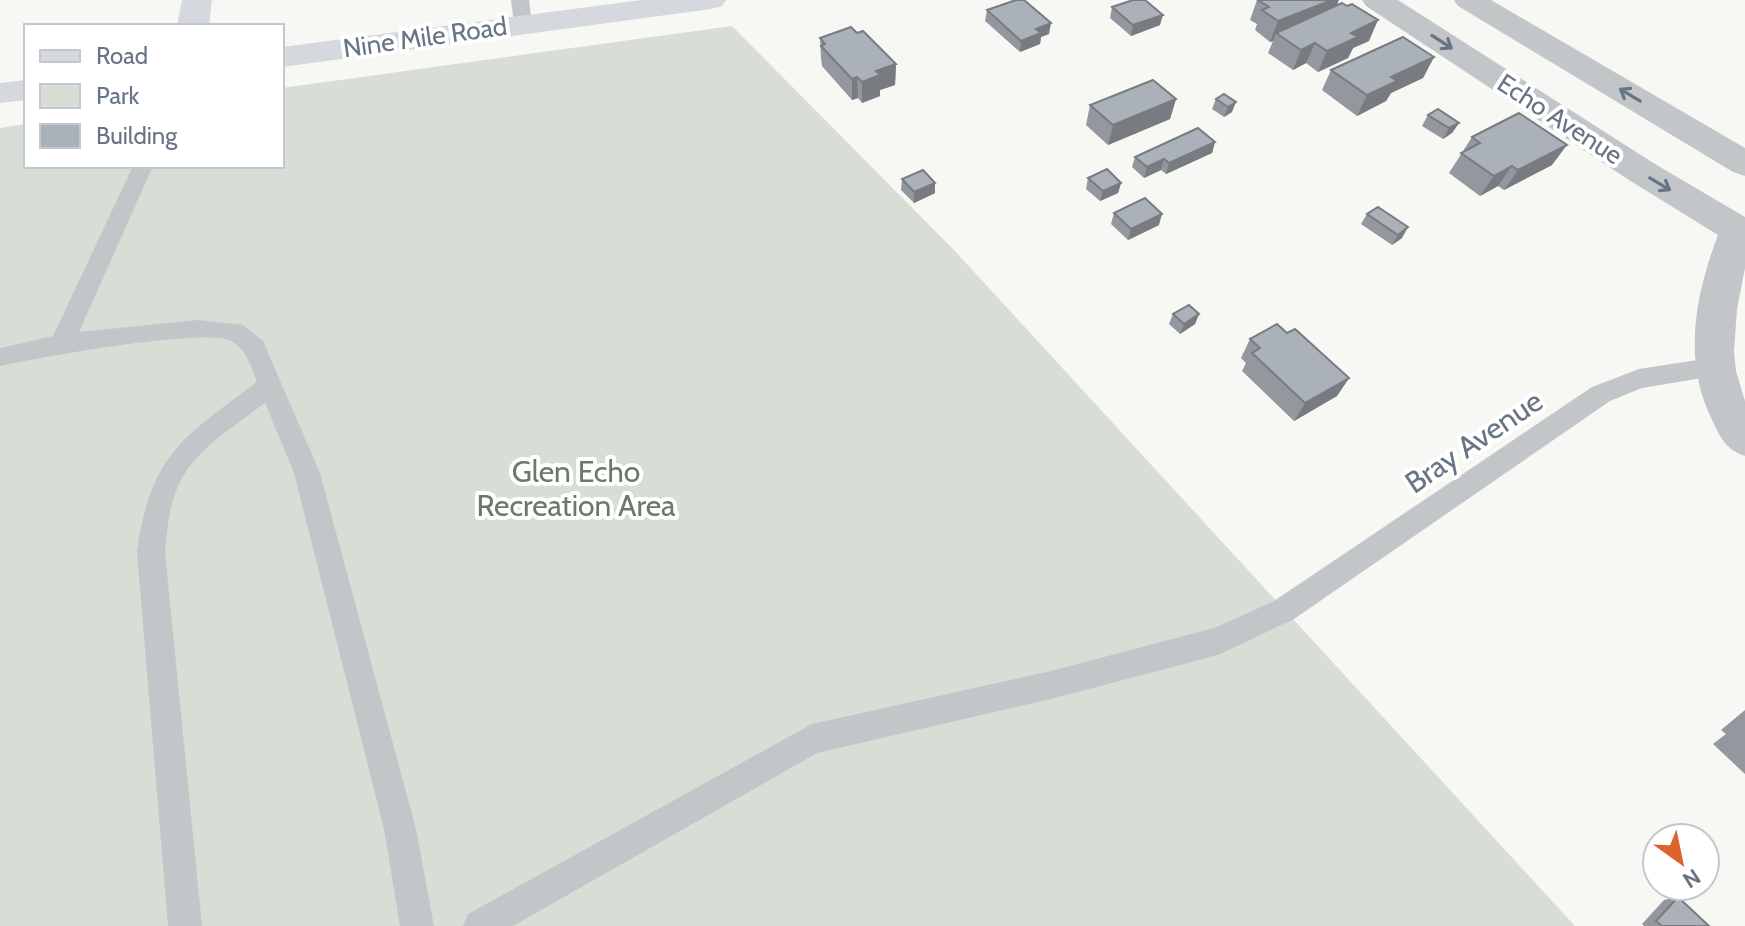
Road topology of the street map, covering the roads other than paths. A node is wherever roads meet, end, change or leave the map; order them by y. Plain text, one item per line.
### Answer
1 (197, 0) edge
2 (711, 0) edge
3 (1377, 0) edge
4 (1469, 0) edge
5 (522, 12) edge
6 (193, 24) edge
7 (284, 57) edge
8 (24, 90) edge
9 (0, 93) edge
10 (1745, 164) edge
11 (142, 168) edge
12 (1742, 228) edge
13 (62, 343) junction
14 (0, 357) edge
15 (1717, 367) junction
16 (271, 385) junction
17 (1745, 438) edge
18 (185, 926) edge
19 (417, 926) edge
20 (480, 926) edge

1 - 6 main road
2 - 5 main road, Nine Mile Road
3 -> 12 street, Echo Avenue
10 -> 4 street, Echo Avenue
5 - 7 main road, Nine Mile Road
8 - 9 main road
11 - 13 lane
12 - 15 street
13 - 14 lane
13 - 16 lane
15 - 17 street
15 - 20 lane, Bray Avenue
16 - 18 lane
16 - 19 lane

